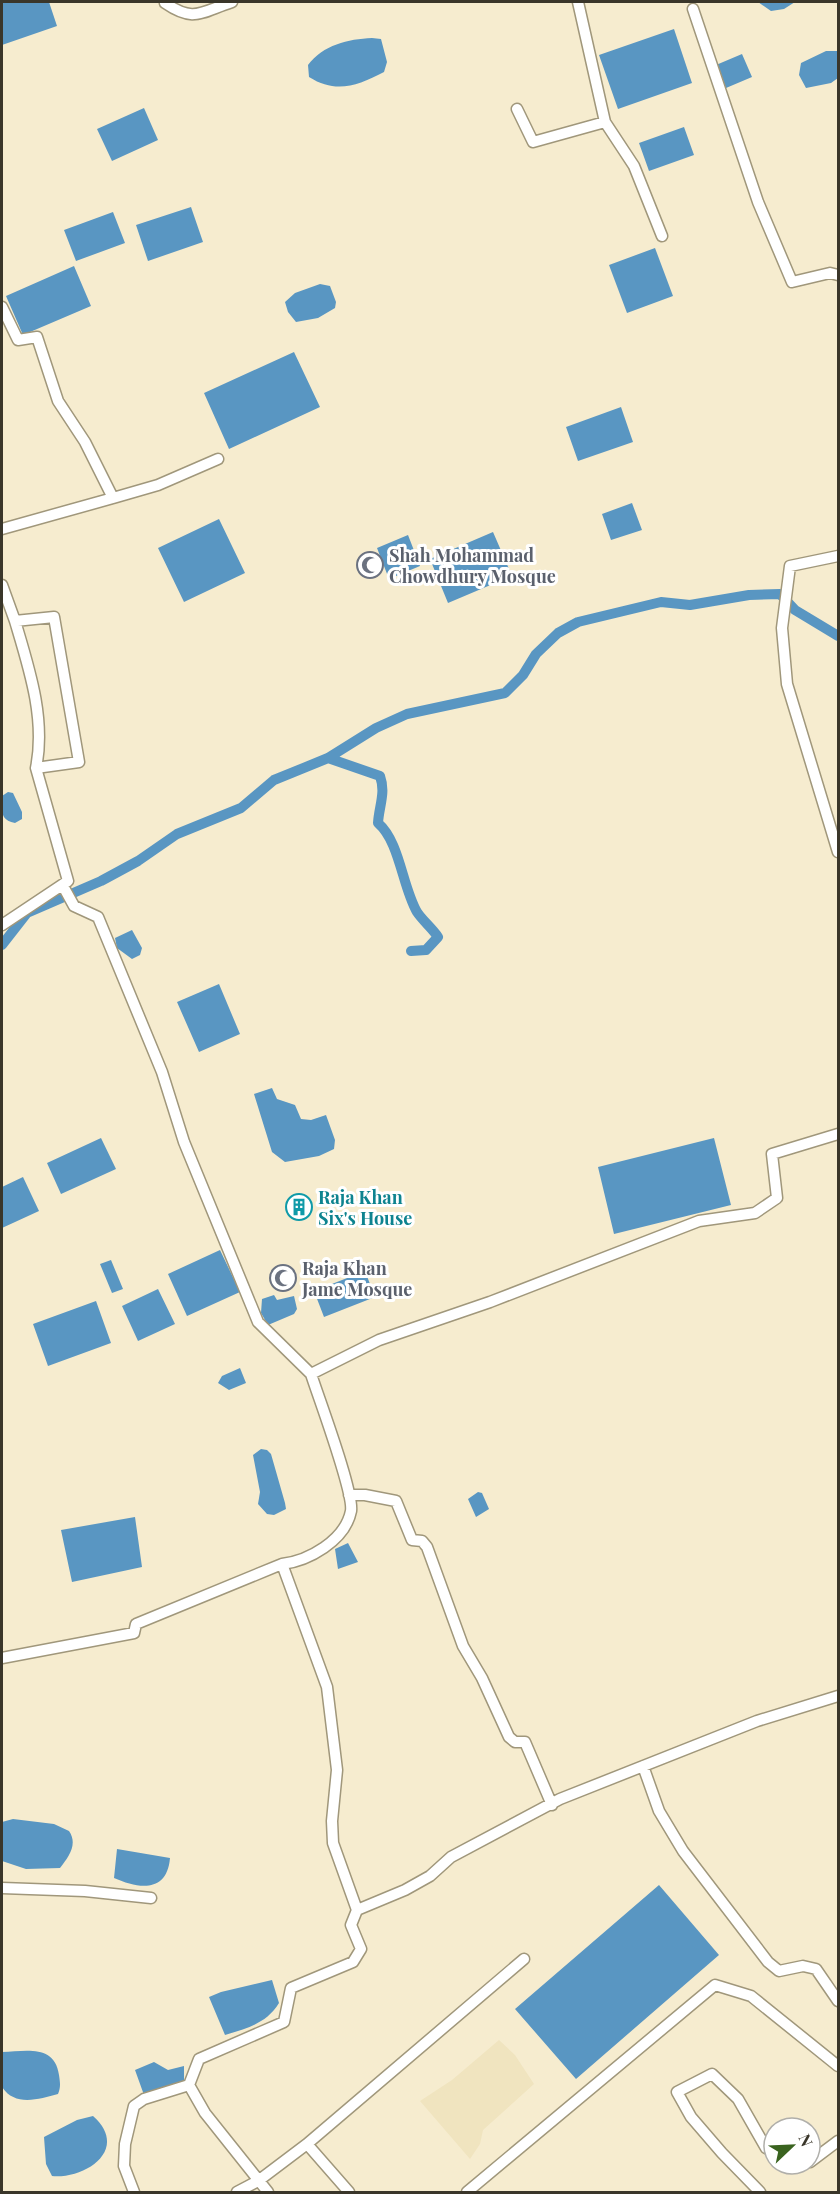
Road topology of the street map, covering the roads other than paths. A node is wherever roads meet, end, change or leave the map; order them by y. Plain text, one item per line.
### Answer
1 (232, 2) edge
2 (578, 2) edge
3 (165, 3) dead end
4 (693, 9) dead end
5 (517, 109) dead end
6 (605, 122) junction
7 (662, 236) dead end
8 (838, 274) edge
9 (2, 307) edge
10 (218, 459) dead end
11 (113, 498) junction
12 (2, 529) edge
13 (838, 556) edge
14 (2, 585) edge
15 (15, 621) junction
16 (36, 768) junction
17 (838, 852) edge
18 (63, 886) junction
19 (2, 925) edge
20 (838, 1134) edge
21 (311, 1374) junction
22 (349, 1496) junction
23 (282, 1564) junction
24 (2, 1658) edge
25 (838, 1696) edge
26 (643, 1766) junction
27 (552, 1805) junction
28 (2, 1888) edge
29 (151, 1898) dead end
30 (357, 1910) junction
31 (524, 1959) dead end
32 (838, 2001) edge
33 (838, 2066) edge
34 (189, 2085) junction
35 (762, 2141) edge
36 (838, 2141) edge
37 (307, 2144) junction
38 (822, 2153) edge
39 (258, 2181) junction
40 (134, 2193) edge
41 (237, 2193) edge
42 (268, 2193) edge
43 (349, 2193) edge
44 (467, 2193) edge
45 (760, 2193) edge

1 - 3 street
2 - 6 street
4 - 8 street
5 - 6 street
6 - 7 street
9 - 11 street
10 - 11 street
11 - 12 street
13 - 17 street
14 - 15 street
15 - 16 street
15 - 16 street
16 - 18 street
18 - 19 street
18 - 21 street
20 - 21 street
21 - 22 street
22 - 23 street
22 - 27 street
23 - 24 street
23 - 30 street
25 - 26 street
26 - 27 street
26 - 32 street
27 - 30 street
28 - 29 street
30 - 34 street
31 - 37 street
33 - 44 street
34 - 39 street
34 - 40 street
35 - 45 street
36 - 38 street
37 - 39 street
37 - 43 street
39 - 41 street
39 - 42 street

